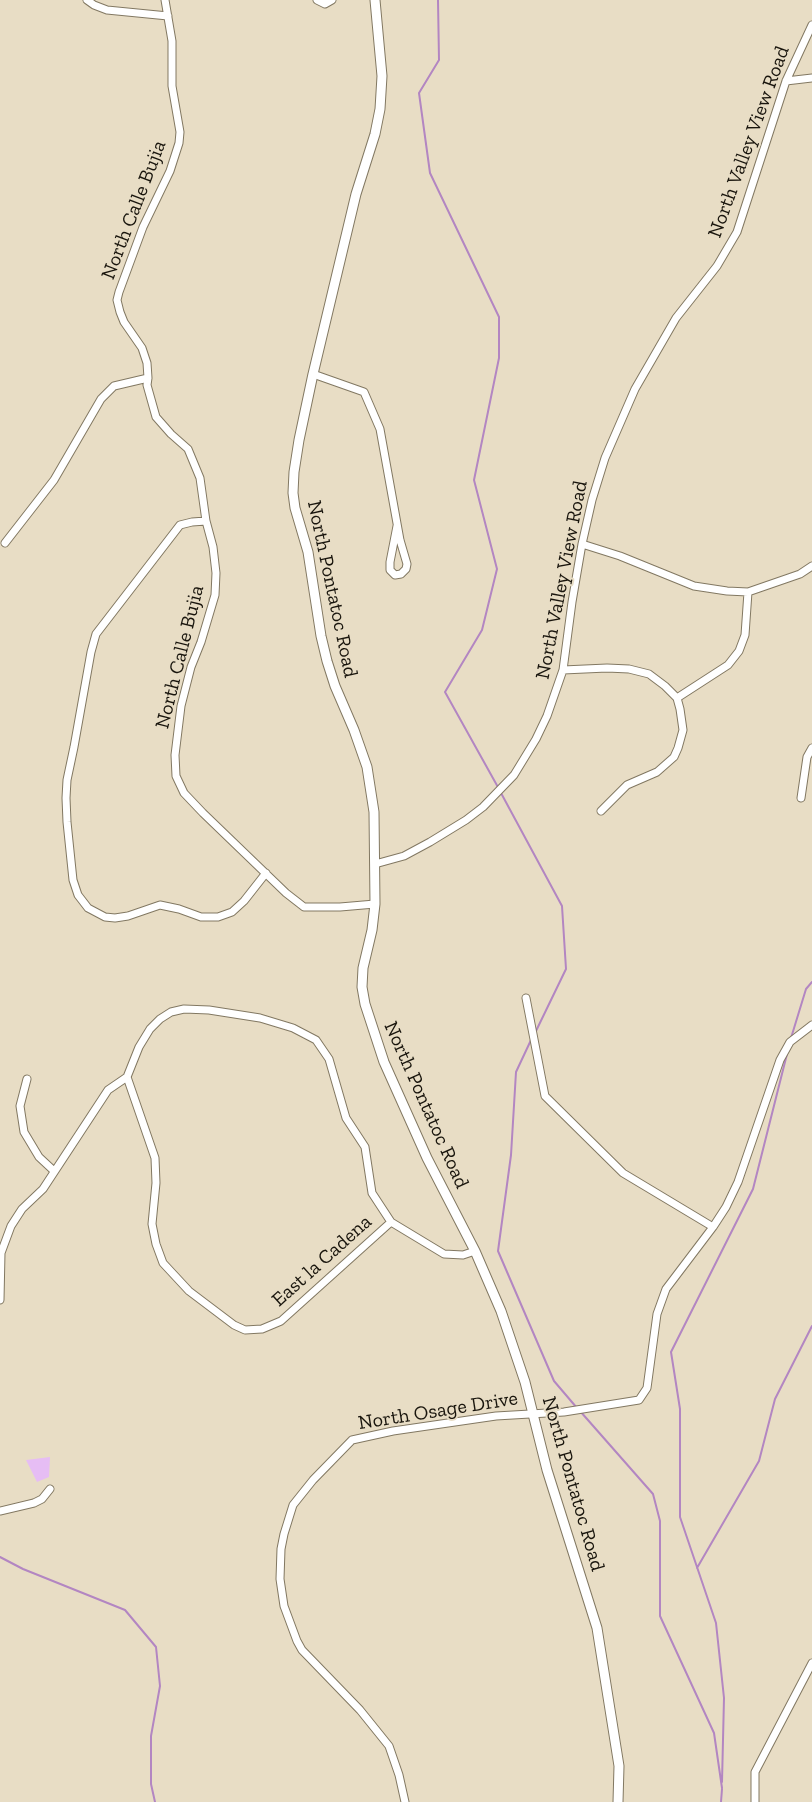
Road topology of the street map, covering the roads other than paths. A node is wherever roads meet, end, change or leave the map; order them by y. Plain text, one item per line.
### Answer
1 (87, 0) edge
2 (165, 0) edge
3 (318, 0) edge
4 (332, 0) edge
5 (375, 0) edge
6 (168, 16) junction
7 (812, 24) edge
8 (812, 78) edge
9 (786, 81) junction
10 (313, 374) junction
11 (148, 378) junction
12 (206, 521) junction
13 (397, 526) junction
14 (5, 542) dead end
15 (582, 544) junction
16 (812, 566) edge
17 (748, 592) junction
18 (563, 670) junction
19 (677, 698) junction
20 (812, 748) edge
21 (801, 798) dead end
22 (602, 811) dead end
23 (375, 864) junction
24 (266, 873) junction
25 (375, 904) junction
26 (526, 998) dead end
27 (812, 1025) edge
28 (128, 1077) junction
29 (27, 1079) dead end
30 (54, 1171) junction
31 (391, 1222) junction
32 (713, 1227) junction
33 (475, 1251) junction
34 (0, 1300) edge
35 (534, 1413) junction
36 (50, 1489) dead end
37 (0, 1511) edge
38 (812, 1663) edge
39 (405, 1802) edge
40 (618, 1802) edge
41 (755, 1802) edge

1 - 6 street
2 - 6 street, North Calle Bujia
3 - 4 street
5 - 10 street, North Pontatoc Road
6 - 11 street, North Calle Bujia
7 - 9 street, North Valley View Road
8 - 9 street
9 - 15 street, North Valley View Road
10 - 13 street
10 - 23 street, North Pontatoc Road
11 - 12 street, North Calle Bujia
11 - 14 street
12 - 24 street, North Calle Bujia
12 - 24 street
13 - 13 street
15 - 17 street
15 - 18 street, North Valley View Road
16 - 17 street
17 - 19 street
18 - 19 street
18 - 23 street, North Valley View Road
19 - 22 street
20 - 21 street
23 - 25 street, North Pontatoc Road
24 - 25 street, North Calle Bujia
25 - 33 street, North Pontatoc Road
26 - 32 street
27 - 32 street, North Osage Drive
28 - 30 street
28 - 31 street
28 - 31 street, East la Cadena
29 - 30 street
30 - 34 street
31 - 33 street
32 - 35 street, North Osage Drive
33 - 35 street, North Pontatoc Road
35 - 39 street, North Osage Drive
35 - 40 street, North Pontatoc Road
36 - 37 street
38 - 41 street

